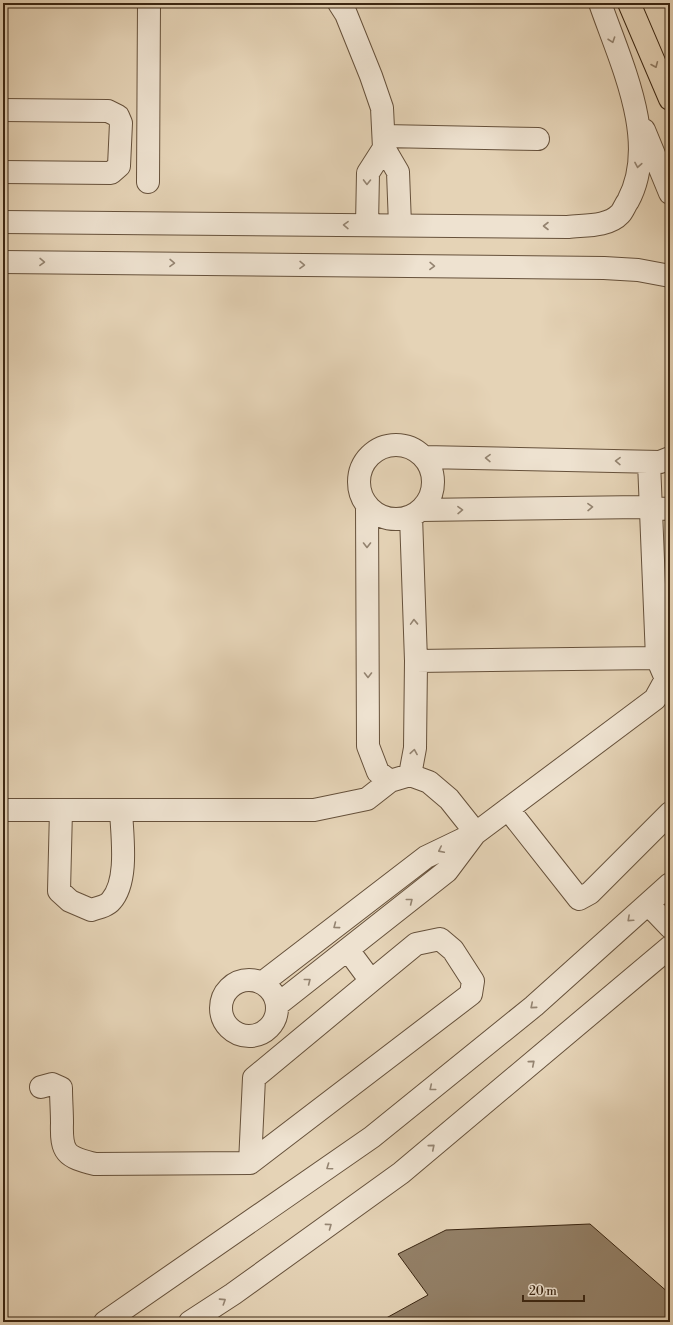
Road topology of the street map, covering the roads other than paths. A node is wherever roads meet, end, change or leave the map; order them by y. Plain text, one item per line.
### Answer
1 (149, 3) edge
2 (339, 3) edge
3 (600, 3) edge
4 (629, 3) edge
5 (670, 99) edge
6 (3, 110) edge
7 (636, 110) junction
8 (538, 139) dead end
9 (384, 142) junction
10 (3, 172) edge
11 (148, 182) dead end
12 (670, 193) edge
13 (3, 222) edge
14 (367, 225) junction
15 (400, 225) junction
16 (3, 262) edge
17 (670, 276) edge
18 (424, 457) junction
19 (670, 458) edge
20 (649, 462) junction
21 (367, 506) junction
22 (660, 508) edge
23 (416, 513) junction
24 (657, 658) junction
25 (416, 661) junction
26 (668, 680) edge
27 (400, 778) junction
28 (508, 809) junction
29 (3, 810) edge
30 (61, 810) junction
31 (121, 810) junction
32 (670, 813) edge
33 (476, 833) junction
34 (670, 884) edge
35 (648, 904) junction
36 (670, 927) edge
37 (670, 947) edge
38 (348, 950) junction
39 (371, 981) junction
40 (262, 983) junction
41 (277, 1005) junction
42 (41, 1087) dead end
43 (250, 1163) junction
44 (105, 1322) edge
45 (190, 1322) edge

1 - 11 street
2 - 9 street
3 -> 7 street
4 -> 5 main road
6 - 10 street
7 - 12 street
7 -> 15 street
8 - 9 street
9 -> 14 street
9 - 15 street
14 -> 13 street
14 - 15 street
16 -> 17 street
20 -> 18 street
18 - 21 street
18 - 23 street
19 - 20 street
20 - 22 street
21 - 23 street
21 -> 27 street
23 -> 22 street
22 - 24 street
25 -> 23 street
24 - 25 street
24 - 26 street
27 -> 25 street
26 - 28 street
27 - 31 street
27 - 33 street
28 - 32 street
28 - 33 street
29 - 30 street
30 - 31 street
30 - 31 street
38 -> 33 street
33 -> 40 street
34 - 35 street
35 - 36 street
35 -> 44 street
45 -> 37 street
38 - 39 street
41 -> 38 street
39 - 43 street
39 - 43 street
40 - 41 street
40 - 41 street
42 - 43 street

